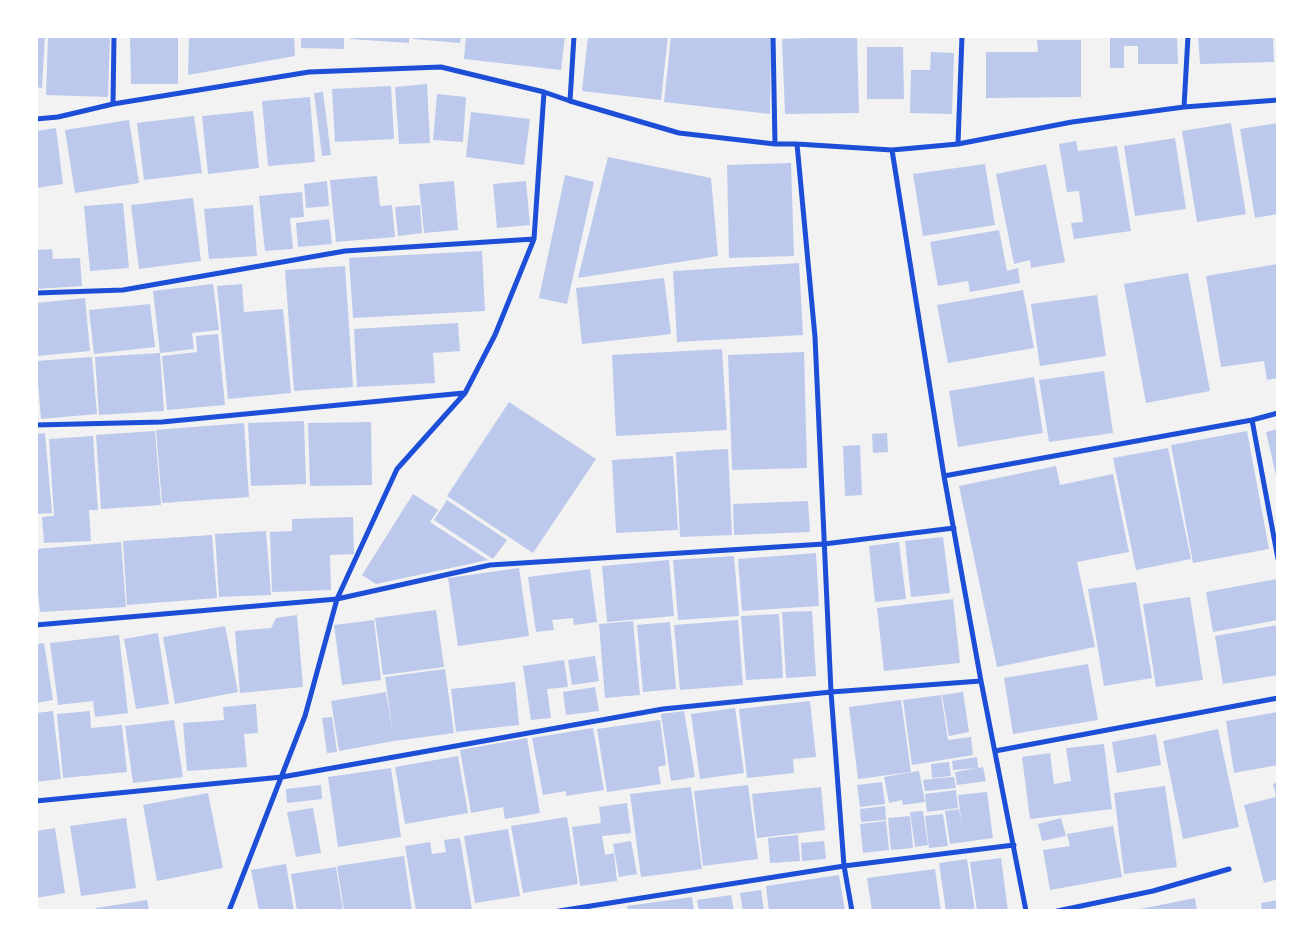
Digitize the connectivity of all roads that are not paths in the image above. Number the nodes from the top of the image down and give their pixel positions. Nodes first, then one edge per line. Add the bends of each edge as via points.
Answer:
1 (114, 36) edge
2 (574, 36) edge
3 (773, 36) edge
4 (962, 36) edge
5 (1188, 36) edge
6 (544, 92) junction
7 (1278, 100) edge
8 (570, 102) junction
9 (113, 104) junction
10 (1184, 107) junction
11 (36, 119) edge
12 (775, 144) junction
13 (797, 144) junction
14 (958, 144) junction
15 (892, 150) junction
16 (534, 238) junction
17 (36, 293) edge
18 (465, 393) junction
19 (1278, 413) edge
20 (1252, 420) junction
21 (36, 424) edge
22 (944, 476) junction
23 (954, 528) junction
24 (824, 544) junction
25 (1278, 559) edge
26 (337, 599) junction
27 (36, 625) edge
28 (981, 681) junction
29 (831, 692) junction
30 (1278, 698) edge
31 (995, 751) junction
32 (282, 777) junction
33 (36, 801) edge
34 (1014, 845) junction
35 (844, 866) junction
36 (1229, 869) dead end
37 (229, 911) edge
38 (559, 911) edge
39 (852, 911) edge
40 (1026, 911) edge
41 (1058, 911) edge

1 - 9 street
2 - 8 street
3 - 12 street
4 - 14 street
5 - 10 street
6 - 8 street
6 - 9 street via 441,67 309,72
6 - 16 street
7 - 10 street
8 - 12 street via 679,133
9 - 11 street
10 - 14 street via 1072,122
12 - 13 street
13 - 15 street
13 - 24 street via 815,337
14 - 15 street
15 - 22 street
16 - 17 street via 345,251 123,290
16 - 18 street via 495,335
18 - 21 street via 162,422
18 - 26 street via 397,469
19 - 20 street
20 - 22 street
20 - 25 street
22 - 23 street
23 - 24 street
23 - 28 street
24 - 26 street via 490,565
24 - 29 street
26 - 27 street
26 - 32 street via 305,716
28 - 29 street
28 - 31 street
29 - 32 street via 664,709
29 - 35 street
30 - 31 street
31 - 34 street
32 - 33 street
32 - 37 street
34 - 35 street
34 - 40 street
35 - 38 street
35 - 39 street
36 - 41 street via 1153,891

